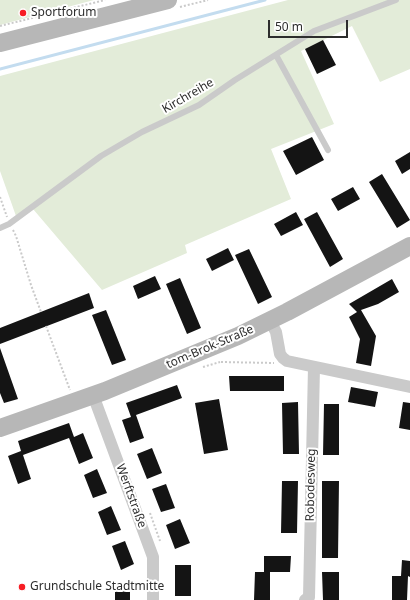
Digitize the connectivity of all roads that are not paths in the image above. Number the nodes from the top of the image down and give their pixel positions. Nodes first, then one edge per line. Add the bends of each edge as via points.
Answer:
1 (168, 0) edge
2 (396, 0) edge
3 (0, 43) edge
4 (276, 55) junction
5 (328, 150) dead end
6 (0, 228) edge
7 (410, 246) edge
8 (270, 321) junction
9 (314, 367) junction
10 (410, 387) edge
11 (93, 395) junction
12 (0, 428) edge
13 (153, 600) edge
14 (305, 600) edge

1 - 3 street
2 - 4 lane, Kirchreihe via 314,31
4 - 5 lane
4 - 6 lane, Kirchreihe via 199,105 142,132 101,156
7 - 8 street, tom-Brok-Straße
8 - 9 street via 276,332 283,358
8 - 11 street, tom-Brok-Straße via 198,361
9 - 10 street
9 - 14 street, Robodesweg via 309,597
11 - 12 street, tom-Brok-Straße
11 - 13 street, Werftstraße via 153,556

